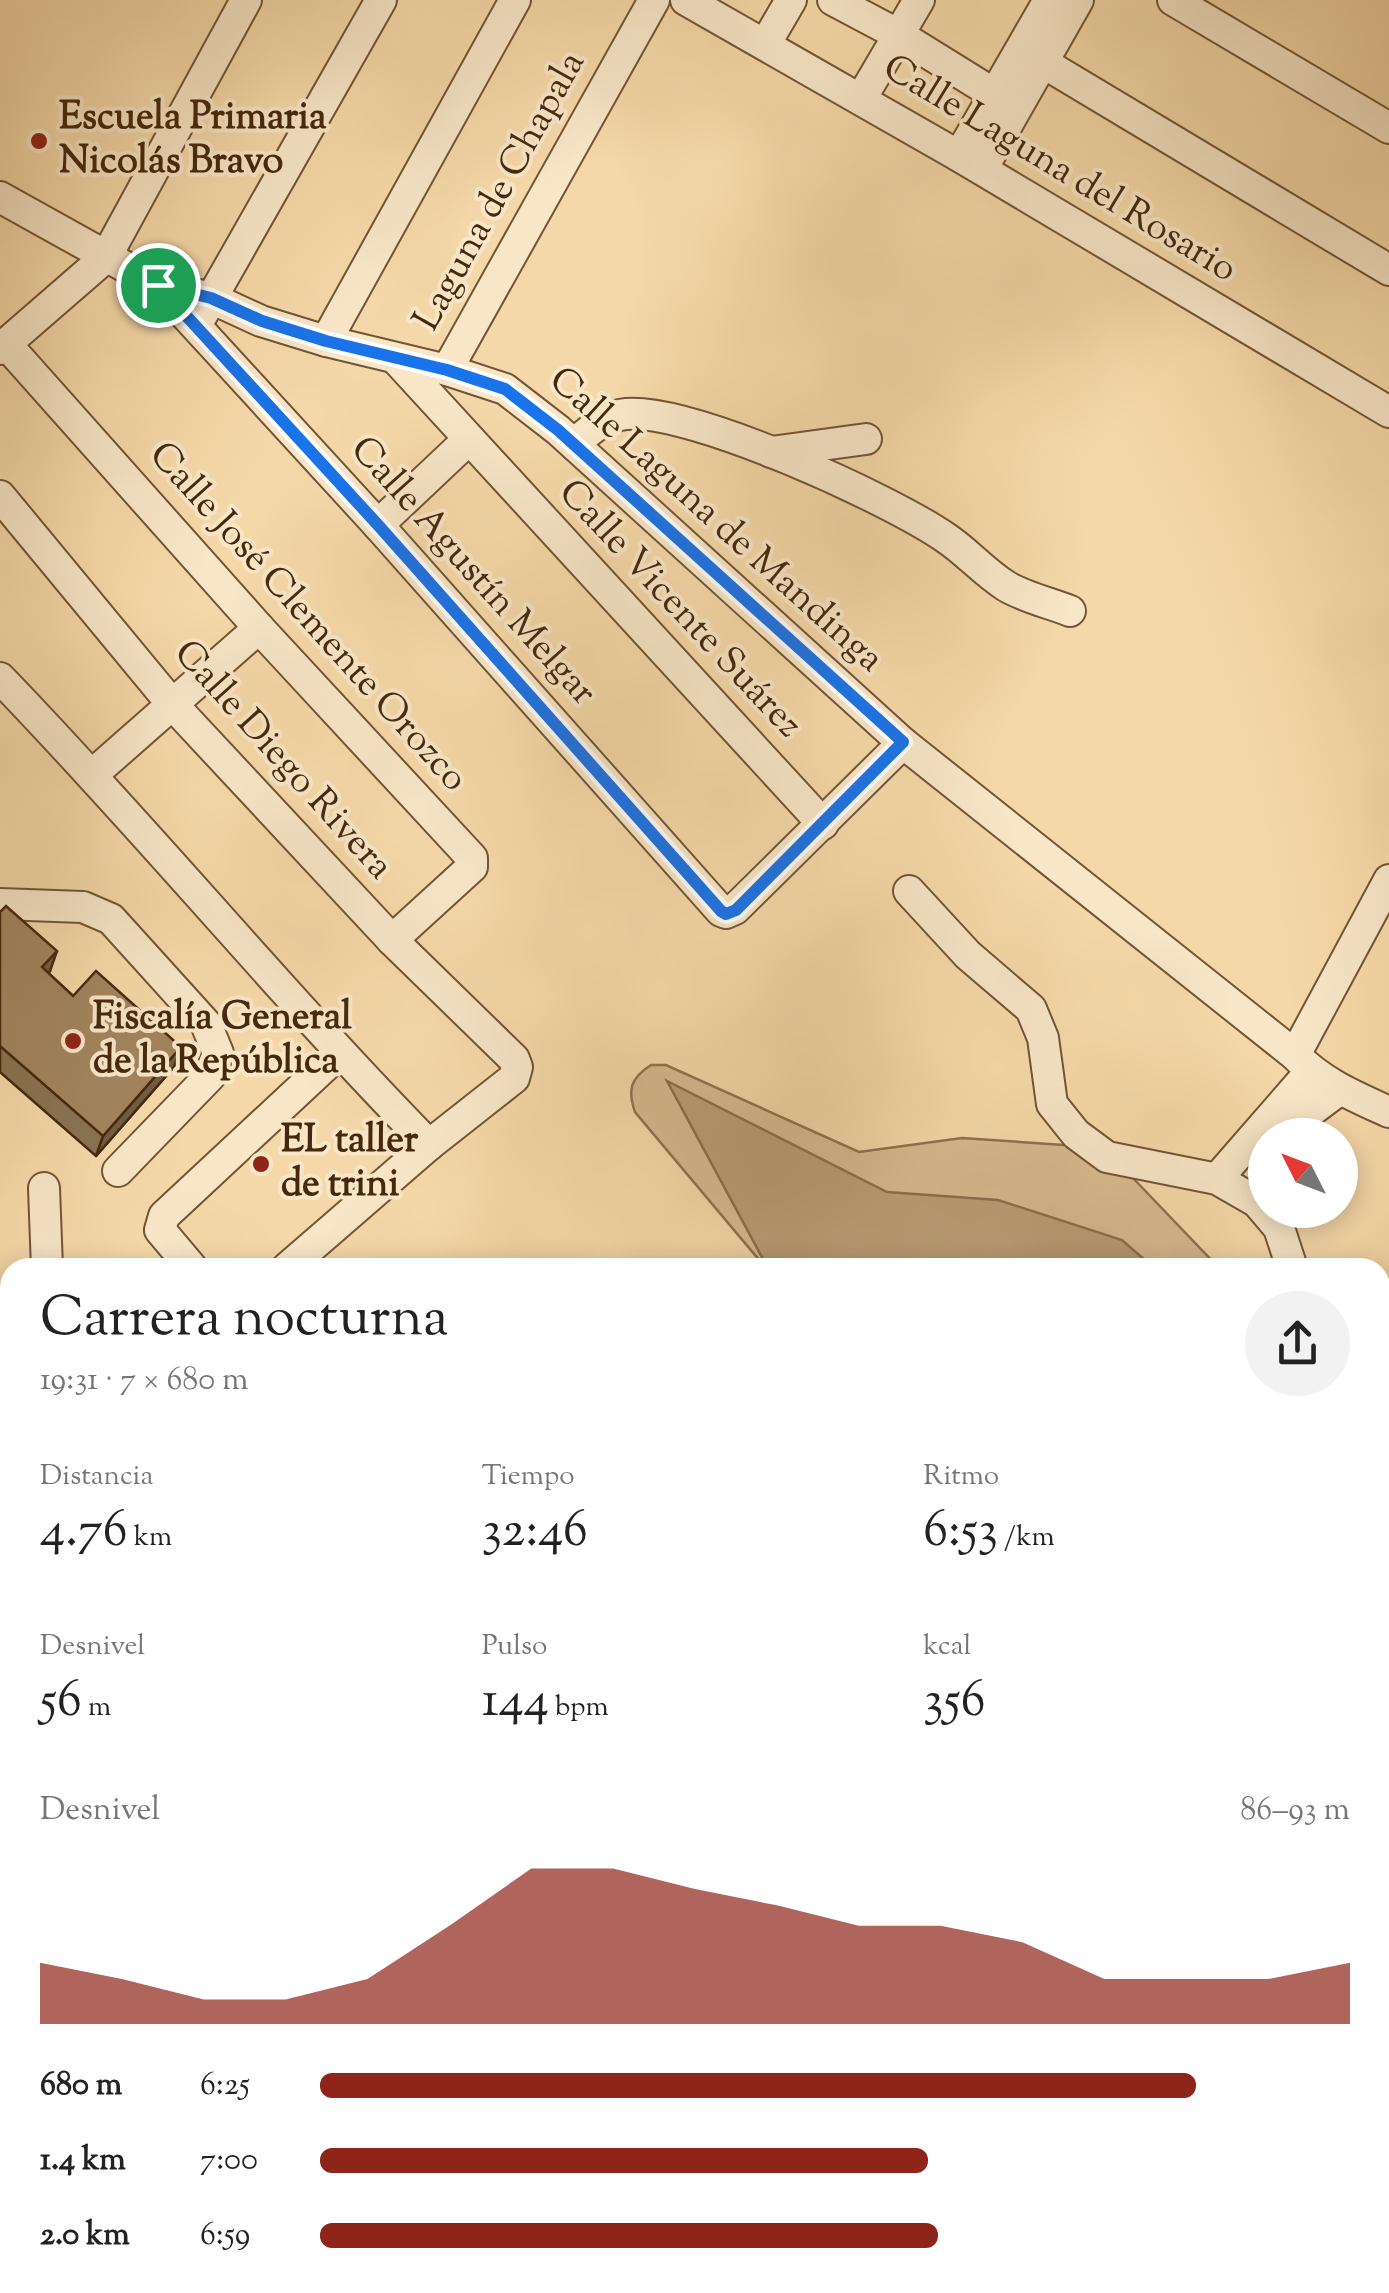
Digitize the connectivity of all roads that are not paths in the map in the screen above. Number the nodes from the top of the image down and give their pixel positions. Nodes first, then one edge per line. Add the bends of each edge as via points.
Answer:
1 (246, 0) edge
2 (381, 0) edge
3 (515, 0) edge
4 (654, 0) edge
5 (686, 0) edge
6 (791, 0) edge
7 (834, 0) edge
8 (920, 0) edge
9 (1049, 0) edge
10 (1078, 0) edge
11 (1173, 0) edge
12 (898, 36) junction
13 (766, 44) junction
14 (1042, 62) junction
15 (861, 99) junction
16 (1004, 101) junction
17 (1389, 128) edge
18 (970, 162) junction
19 (0, 197) edge
20 (106, 257) junction
21 (1389, 270) edge
22 (158, 285) junction
23 (211, 298) junction
24 (196, 328) junction
25 (326, 341) junction
26 (3, 347) edge
27 (397, 360) junction
28 (447, 370) junction
29 (1389, 412) edge
30 (468, 440) junction
31 (866, 440) dead end
32 (574, 444) junction
33 (768, 452) junction
34 (0, 496) edge
35 (378, 525) junction
36 (1070, 610) dead end
37 (259, 628) junction
38 (0, 678) edge
39 (172, 704) junction
40 (903, 742) junction
41 (93, 774) junction
42 (822, 824) junction
43 (1389, 880) edge
44 (909, 892) dead end
45 (0, 904) edge
46 (392, 940) junction
47 (339, 1053) junction
48 (1303, 1063) junction
49 (1340, 1090) junction
50 (1389, 1112) edge
51 (1286, 1118) edge
52 (1295, 1118) edge
53 (429, 1145) junction
54 (1248, 1154) edge
55 (118, 1171) dead end
56 (1217, 1179) junction
57 (44, 1188) dead end
58 (1248, 1188) edge
59 (1279, 1228) edge
60 (46, 1258) edge
61 (184, 1258) edge
62 (299, 1258) edge
63 (1289, 1258) edge

1 - 20 street
2 - 23 street
3 - 25 street
4 - 28 street, Laguna de Chapala
5 - 13 street, Calle Laguna del Rosario
6 - 13 street
7 - 12 street
8 - 12 street
9 - 16 street
10 - 14 street
11 - 17 street
12 - 15 street
12 - 16 street
13 - 15 street, Calle Laguna del Rosario
14 - 16 street
14 - 21 street
15 - 18 street, Calle Laguna del Rosario
16 - 18 street
18 - 29 street, Calle Laguna del Rosario
19 - 20 street, Calle Laguna de Mandinga
20 - 22 street, Calle Laguna de Mandinga
20 - 26 street
22 - 23 street, Calle Laguna de Mandinga
22 - 24 street, Calle Agustín Melgar
23 - 24 street
23 - 25 street, Calle Laguna de Mandinga
24 - 35 street, Calle Agustín Melgar
25 - 27 street, Calle Laguna de Mandinga
26 - 37 street, Calle José Clemente Orozco
27 - 28 street, Calle Laguna de Mandinga
27 - 30 street, Calle Vicente Suárez
28 - 32 street, Calle Laguna de Mandinga via 505,389
30 - 35 street
30 - 42 street, Calle Vicente Suárez
31 - 33 street
32 - 33 street via 600,422 651,415
32 - 40 street, Calle Laguna de Mandinga
33 - 36 street via 944,536 1008,588
34 - 39 street, Calle Diego Rivera
35 - 42 street, Calle Agustín Melgar via 726,914
37 - 39 street
37 - 46 street, Calle José Clemente Orozco via 472,858 472,867
38 - 41 street
39 - 41 street
39 - 46 street, Calle Diego Rivera
40 - 42 street
40 - 48 street, Calle Laguna de Mandinga
41 - 47 street
43 - 48 street
44 - 56 street via 1031,1009 1043,1038 1052,1104 1076,1134 1107,1157
45 - 55 street via 83,907 111,919 206,1024 218,1053 210,1076
46 - 53 street, Calle Diego Rivera via 517,1067 514,1078
47 - 53 street
47 - 61 street via 164,1216 160,1230
48 - 49 street, Calle Laguna de Mandinga
48 - 51 street
49 - 50 street, Calle Laguna de Mandinga
49 - 52 street
53 - 62 street
54 - 56 street
56 - 58 street
57 - 60 street
59 - 63 street

